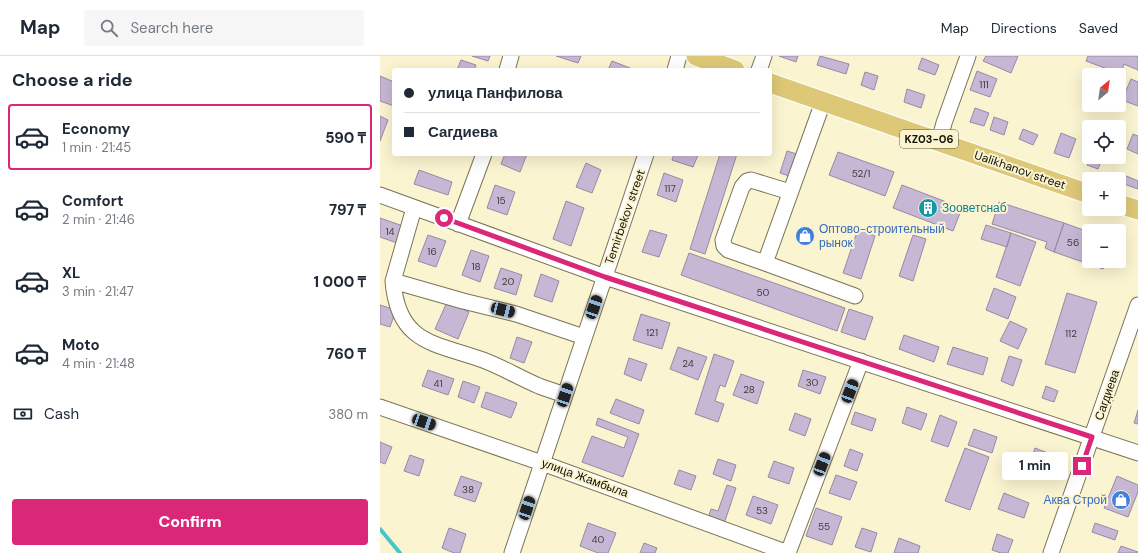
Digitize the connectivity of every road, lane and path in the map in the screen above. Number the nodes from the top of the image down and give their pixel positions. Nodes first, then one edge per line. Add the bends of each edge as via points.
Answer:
1 (511, 56) edge
2 (679, 56) edge
3 (696, 56) edge
4 (764, 56) edge
5 (968, 56) edge
6 (508, 68) edge
7 (676, 68) edge
8 (729, 68) edge
9 (760, 68) edge
10 (772, 84) edge
11 (823, 102) junction
12 (939, 142) junction
13 (483, 156) edge
14 (645, 156) edge
15 (790, 192) junction
16 (1082, 192) edge
17 (380, 195) edge
18 (1126, 206) edge
19 (414, 208) junction
20 (1138, 210) edge
21 (458, 224) junction
22 (765, 262) junction
23 (605, 277) junction
24 (393, 281) junction
25 (855, 296) dead end
26 (1138, 305) edge
27 (584, 337) junction
28 (862, 361) junction
29 (565, 395) junction
30 (380, 407) edge
31 (1092, 437) junction
32 (1138, 453) edge
33 (542, 463) junction
34 (512, 553) edge
35 (788, 553) edge
36 (1051, 553) edge

1 - 6 street
2 - 7 street
3 - 8 main road
4 - 9 street
5 - 12 street
10 - 11 main road, Ualikhanov street / KZ03-06
11 - 12 main road, Ualikhanov street / KZ03-06
11 - 15 street
12 - 16 main road, Ualikhanov street / KZ03-06
13 - 21 street
14 - 23 street, Temirbekov street
15 - 22 street
15 - 22 street via 747,181 742,187 723,240 728,250
17 - 19 street
18 - 20 main road
19 - 21 street
19 - 24 street
21 - 23 street
22 - 25 street
23 - 27 street, Temirbekov street
23 - 28 street
24 - 27 street via 516,314
24 - 29 street via 394,296 401,313 418,336 439,347 483,360
26 - 31 street, Сагдиева
27 - 29 street, Temirbekov street
28 - 31 street
28 - 35 street
29 - 33 street, Temirbekov street
30 - 33 street, улица Жамбыла
31 - 32 street
31 - 36 street, Сагдиева
33 - 34 street, Temirbekov street
33 - 35 street, улица Жамбыла

